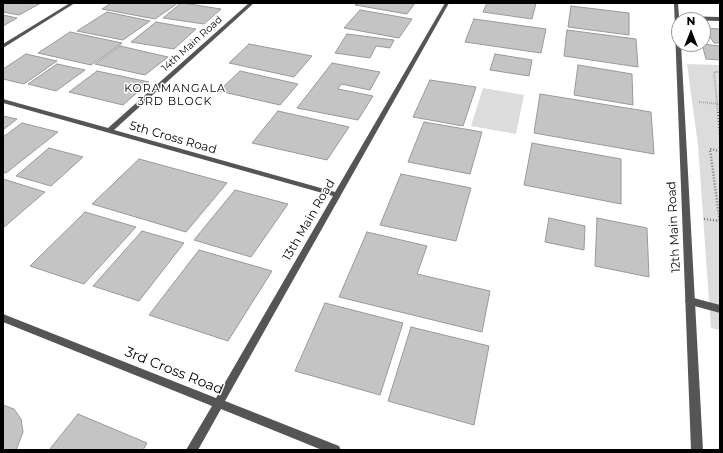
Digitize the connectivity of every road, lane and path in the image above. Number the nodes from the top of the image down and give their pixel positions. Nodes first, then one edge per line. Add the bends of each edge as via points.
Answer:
1 (73, 3) edge
2 (252, 3) edge
3 (447, 3) edge
4 (3, 46) edge
5 (679, 52) edge
6 (720, 72) edge
7 (3, 101) edge
8 (109, 131) junction
9 (720, 136) edge
10 (720, 151) edge
11 (337, 195) junction
12 (720, 223) edge
13 (690, 301) junction
14 (720, 309) edge
15 (3, 318) edge
16 (218, 404) junction
17 (192, 450) edge
18 (335, 450) edge
19 (697, 450) edge

1 - 4 street
2 - 8 street, 14th Main Road
3 - 11 street, 13th Main Road
5 - 13 street, 12th Main Road
6 - 9 path via 714,72
7 - 8 street, 5th Cross Road
8 - 11 street, 5th Cross Road
10 - 12 path via 710,149
11 - 16 street, 13th Main Road
13 - 14 street
13 - 19 street, 12th Main Road
15 - 16 street, 3rd Cross Road
16 - 17 street, 13th Main Road
16 - 18 street, 3rd Cross Road

